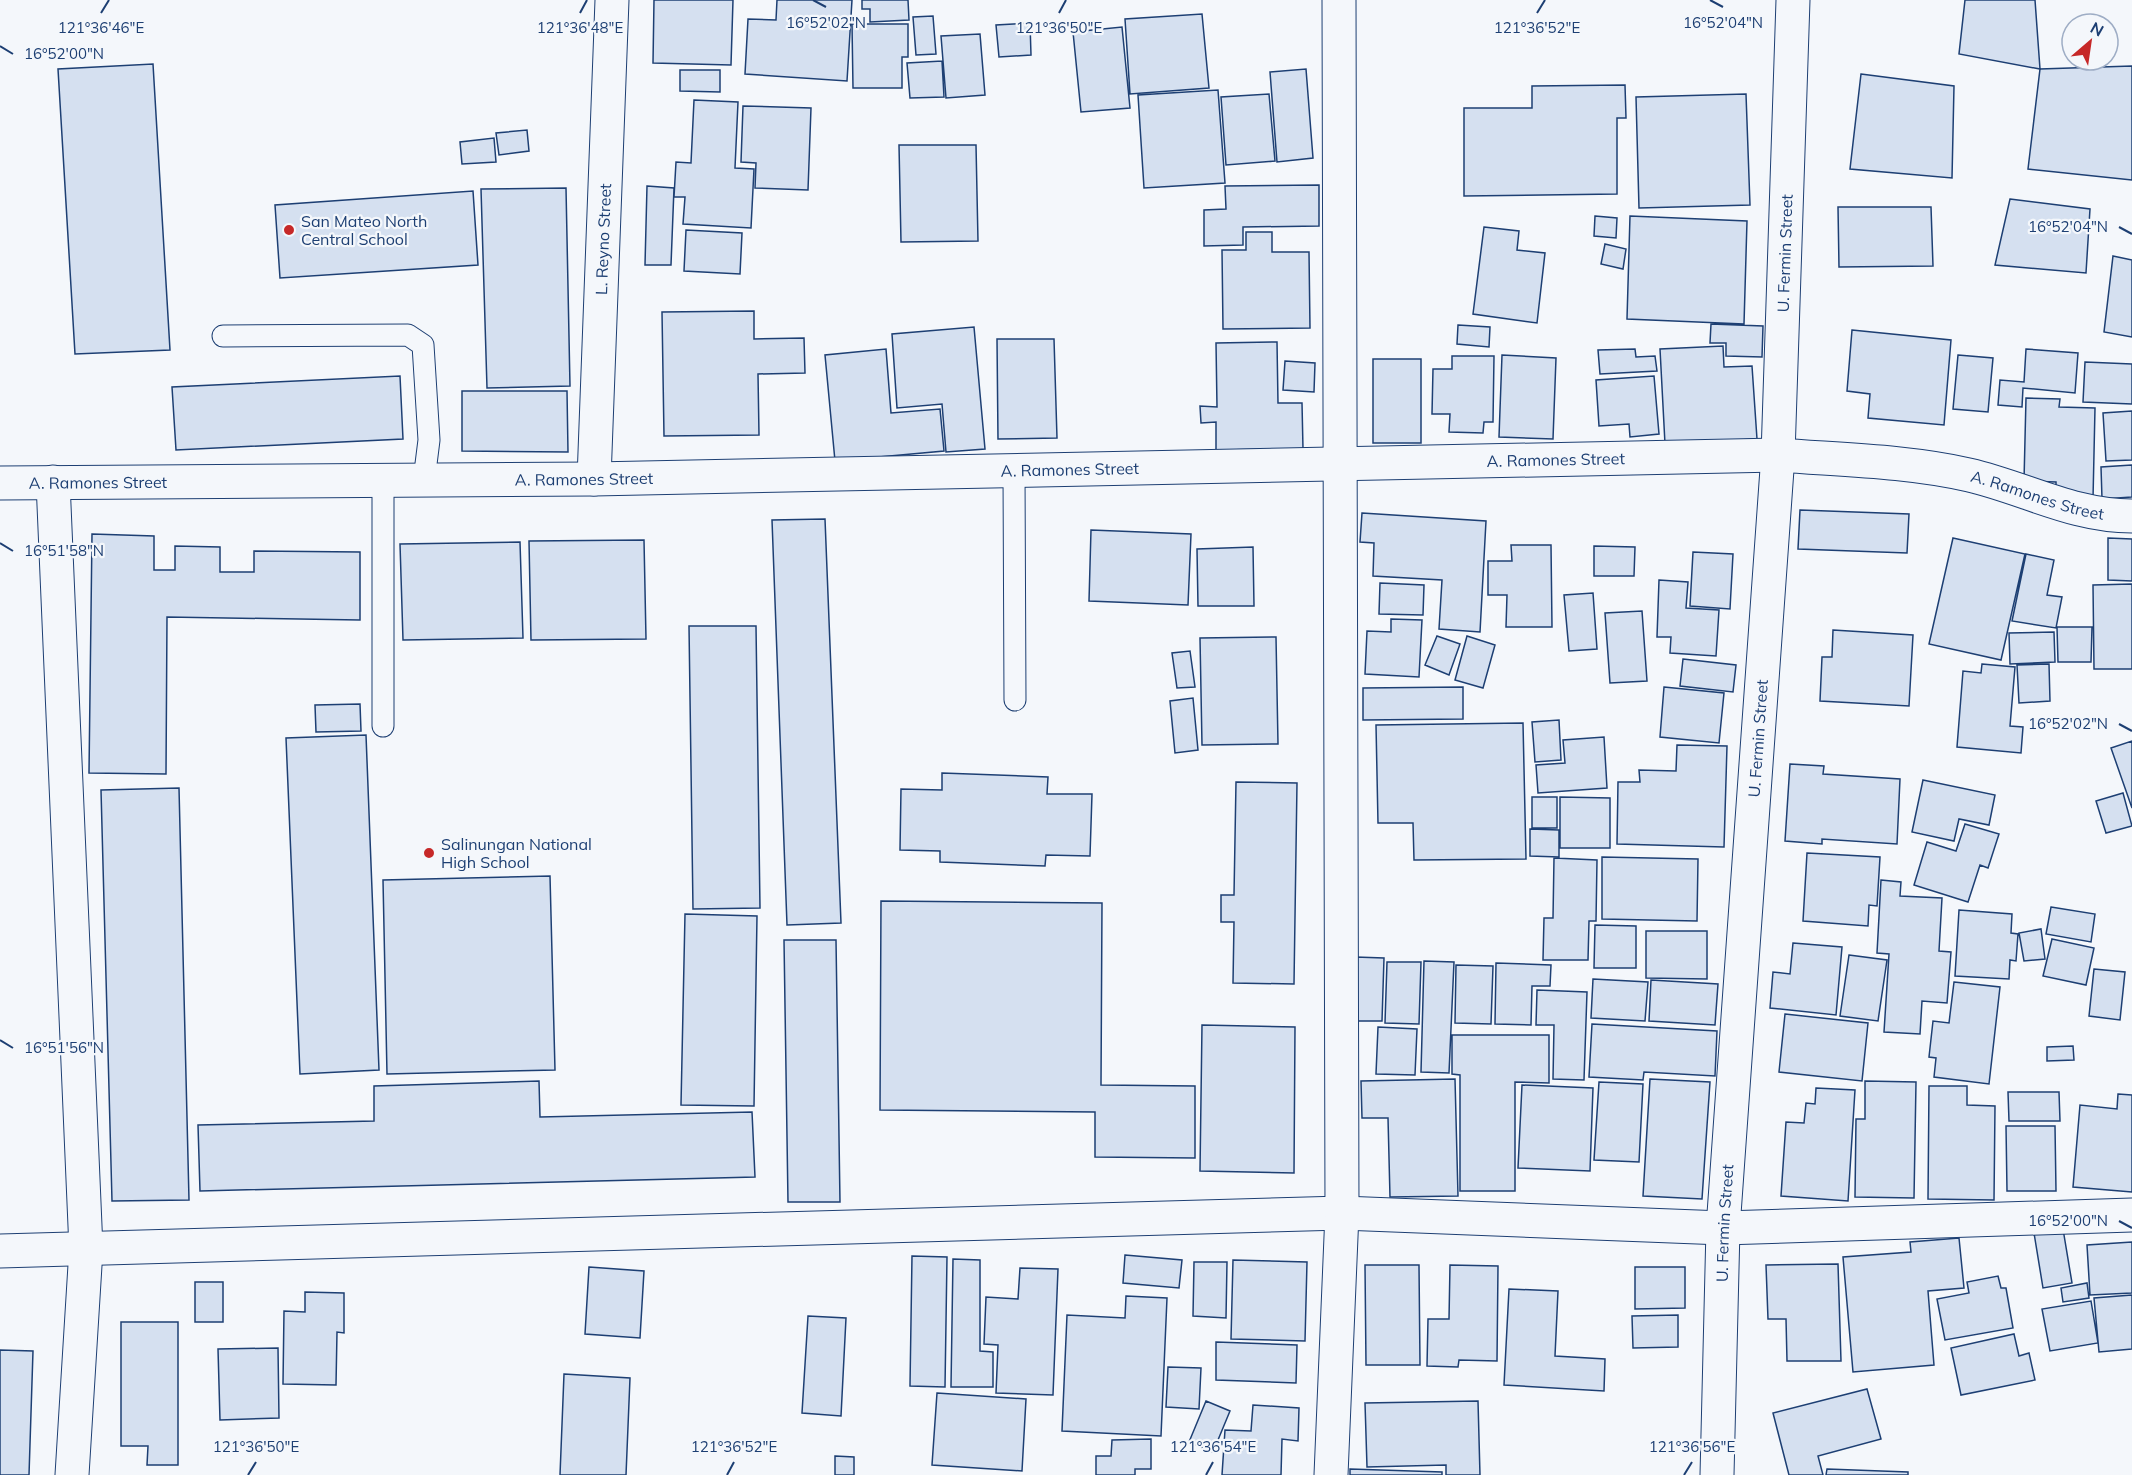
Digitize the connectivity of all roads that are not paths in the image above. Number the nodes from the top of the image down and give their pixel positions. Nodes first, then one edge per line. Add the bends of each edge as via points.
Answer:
1 (612, 0) edge
2 (1339, 0) edge
3 (1793, 0) edge
4 (223, 336) dead end
5 (1778, 454) junction
6 (1340, 466) junction
7 (1014, 471) junction
8 (594, 479) junction
9 (383, 480) junction
10 (424, 480) junction
11 (53, 482) junction
12 (0, 483) edge
13 (2132, 516) edge
14 (1015, 700) dead end
15 (383, 726) dead end
16 (1342, 1213) junction
17 (2132, 1215) edge
18 (1723, 1228) junction
19 (86, 1249) junction
20 (0, 1251) edge
21 (72, 1475) edge
22 (1331, 1475) edge
23 (1717, 1475) edge

1 - 8 street, L. Reyno Street
2 - 6 street
3 - 5 street, U. Fermin Street
4 - 10 lane via 408,335 423,345 429,440
5 - 6 street, A. Ramones Street
5 - 13 street, A. Ramones Street via 1930,467 1972,476 2067,508
5 - 18 street, U. Fermin Street
6 - 7 street, A. Ramones Street
6 - 16 street
7 - 8 street, A. Ramones Street
7 - 14 lane
8 - 10 street, A. Ramones Street
9 - 10 street, A. Ramones Street
9 - 11 street, A. Ramones Street
9 - 15 lane
11 - 12 street, A. Ramones Street
11 - 19 street
16 - 18 street
16 - 19 street
16 - 22 street
17 - 18 street
18 - 23 street, U. Fermin Street
19 - 20 street
19 - 21 street

